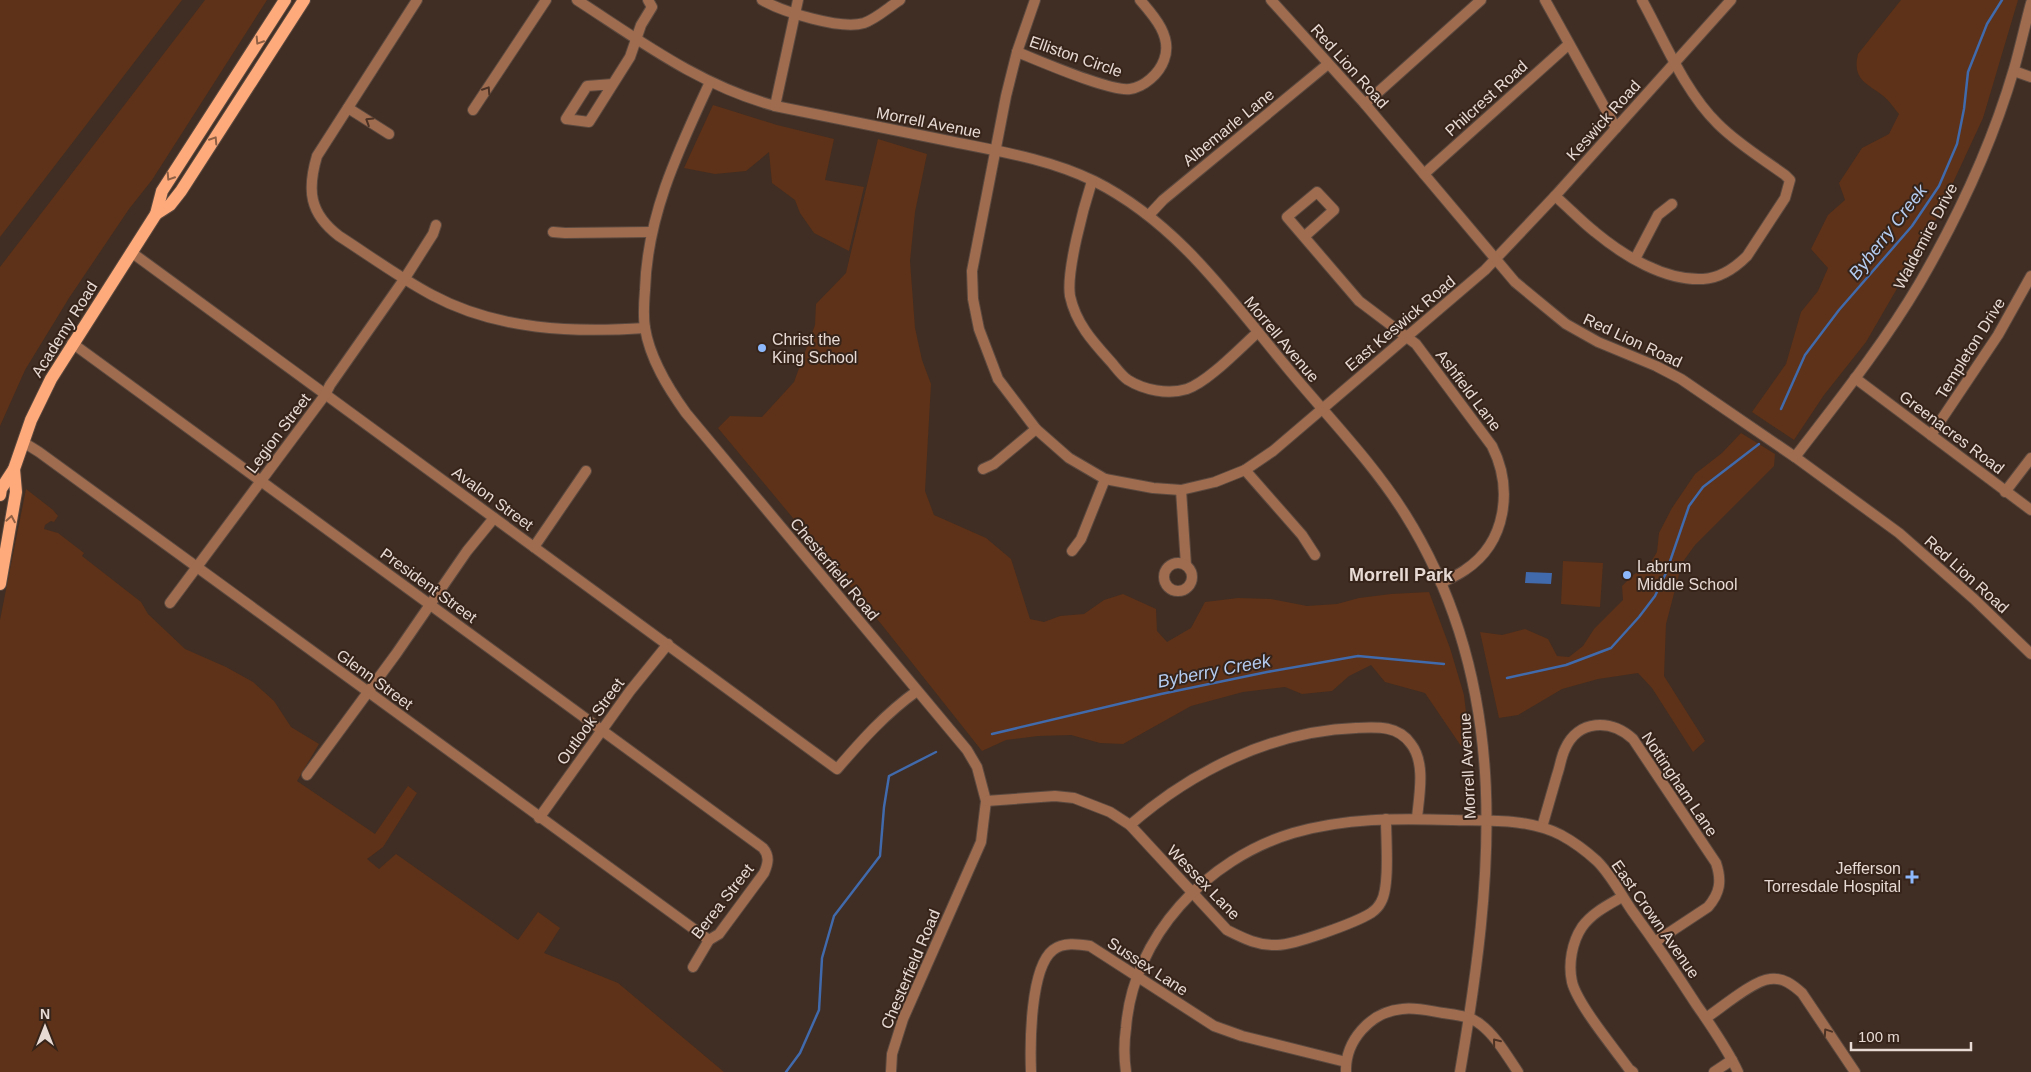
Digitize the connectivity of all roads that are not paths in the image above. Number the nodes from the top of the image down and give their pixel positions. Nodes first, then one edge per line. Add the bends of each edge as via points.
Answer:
1 (285, 0) edge
2 (304, 0) edge
3 (417, 0) edge
4 (546, 0) edge
5 (577, 0) edge
6 (762, 0) edge
7 (798, 0) edge
8 (900, 0) edge
9 (1035, 0) edge
10 (1140, 0) edge
11 (1271, 0) edge
12 (1481, 0) edge
13 (1545, 0) edge
14 (1642, 0) edge
15 (1731, 0) edge
16 (589, 3) edge
17 (2031, 3) edge
18 (650, 4) edge
19 (796, 14) junction
20 (637, 39) junction
21 (1568, 44) junction
22 (1018, 52) junction
23 (1676, 62) junction
24 (1328, 64) junction
25 (2014, 70) junction
26 (2031, 77) edge
27 (710, 82) junction
28 (614, 84) junction
29 (1365, 104) junction
30 (775, 106) junction
31 (348, 108) junction
32 (473, 110) dead end
33 (1616, 128) junction
34 (389, 134) dead end
35 (996, 151) junction
36 (1424, 174) junction
37 (1092, 181) junction
38 (1555, 196) junction
39 (1672, 204) dead end
40 (156, 214) junction
41 (1150, 215) junction
42 (436, 224) dead end
43 (553, 232) dead end
44 (651, 232) junction
45 (1305, 236) junction
46 (131, 252) junction
47 (1496, 259) junction
48 (1635, 259) junction
49 (405, 278) junction
50 (2030, 279) edge
51 (645, 328) junction
52 (1258, 332) junction
53 (1406, 337) junction
54 (72, 343) junction
55 (1855, 378) junction
56 (326, 396) junction
57 (1321, 409) junction
58 (1036, 429) junction
59 (1931, 435) junction
60 (23, 442) junction
61 (1795, 457) junction
62 (2031, 458) edge
63 (14, 469) junction
64 (983, 469) dead end
65 (1245, 470) junction
66 (586, 471) dead end
67 (1106, 479) junction
68 (262, 482) junction
69 (1181, 490) junction
70 (2006, 492) junction
71 (0, 495) edge
72 (2031, 510) edge
73 (494, 518) junction
74 (534, 547) junction
75 (1072, 551) dead end
76 (1315, 555) dead end
77 (1186, 565) dead end
78 (198, 568) junction
79 (1441, 583) junction
80 (0, 584) edge
81 (170, 603) dead end
82 (430, 604) junction
83 (668, 644) junction
84 (2031, 654) edge
85 (917, 691) junction
86 (367, 692) junction
87 (603, 730) junction
88 (306, 775) dead end
89 (986, 801) junction
90 (539, 818) junction
91 (1418, 818) junction
92 (1386, 819) junction
93 (1486, 821) junction
94 (1130, 825) junction
95 (1542, 827) junction
96 (767, 852) joint
97 (1192, 894) junction
98 (1622, 896) junction
99 (709, 940) junction
100 (1655, 942) junction
101 (693, 967) dead end
102 (1136, 976) junction
103 (1469, 1018) junction
104 (1706, 1018) junction
105 (1732, 1060) junction
106 (1346, 1067) edge
107 (891, 1072) edge
108 (1031, 1072) edge
109 (1126, 1072) edge
110 (1460, 1072) edge
111 (1518, 1072) edge
112 (1633, 1072) edge
113 (1714, 1072) edge
114 (1738, 1072) edge
115 (1855, 1072) edge

1 -> 40 main road, Academy Road via 162,190
40 -> 2 main road, Academy Road via 170,205 180,191
3 - 31 street
32 -> 4 street
5 - 16 street, Morrell Avenue
6 - 19 street
7 - 19 street
8 - 19 street via 870,20 852,25
9 - 22 street, East Keswick Road
10 - 22 street, Elliston Circle via 1159,22 1166,43 1164,60 1145,83 1130,89 1110,87
11 - 24 street, Red Lion Road
12 - 29 street
13 - 21 street
14 - 23 street
15 - 23 street, Keswick Road
16 - 20 street, Morrell Avenue
17 - 25 street, Waldemire Drive
18 - 20 street
19 - 30 street
20 - 27 street, Morrell Avenue
20 - 28 street
21 - 33 street
21 - 36 street, Philcrest Road
22 - 35 street, East Keswick Road
23 - 33 street, Keswick Road
23 - 48 street via 1701,104 1718,124 1790,180 1786,198 1746,256 1733,268 1704,279 1686,278
24 - 29 street, Red Lion Road
24 - 41 street, Albemarle Lane via 1163,200
25 - 26 street
25 - 55 street, Waldemire Drive via 1976,172 1947,232 1918,285
27 - 30 street, Morrell Avenue
27 - 44 street, Chesterfield Road via 681,144
28 - 28 street via 586,86 566,119 589,122
29 - 36 street, Red Lion Road
30 - 35 street, Morrell Avenue
34 -> 31 street
31 - 49 street via 317,156 311,175 311,195 317,213 327,227
33 - 38 street, Keswick Road
35 - 37 street, Morrell Avenue via 1047,163
35 - 58 street, East Keswick Road via 972,271 974,299 979,329 998,379
36 - 47 street, Red Lion Road
37 - 41 street, Morrell Avenue
37 - 52 street via 1071,272 1070,296 1085,333 1126,379 1145,389 1185,389 1200,383
38 - 47 street, Keswick Road
38 - 48 street via 1595,232
39 - 48 street via 1658,216
40 - 46 main road, Academy Road
41 - 52 street, Morrell Avenue via 1197,259
42 - 49 street, Legion Street
43 - 44 street
44 - 51 street, Chesterfield Road via 645,272
45 - 45 street, Ashfield Lane via 1287,217 1317,192 1334,210
45 - 53 street, Ashfield Lane via 1359,301
46 - 54 main road, Academy Road
46 - 56 street, Avalon Street
47 - 53 street, East Keswick Road
47 - 61 street, Red Lion Road via 1515,282 1566,324 1681,379
49 - 51 street via 432,296 460,308 516,324 579,331
49 - 56 street, Legion Street via 330,385
50 - 59 street, Templeton Drive via 1998,335
51 - 85 street, Chesterfield Road via 668,388 686,413
52 - 57 street, Morrell Avenue
53 - 57 street, East Keswick Road
53 - 79 street, Ashfield Lane via 1416,344 1492,446 1504,478 1503,512 1487,550 1465,570
54 - 60 main road, Academy Road via 39,403
54 - 68 street, President Street
55 - 59 street, Greenacres Road
55 - 61 street, Waldemire Drive
56 - 68 street, Legion Street
56 - 73 street, Avalon Street
57 - 65 street, East Keswick Road
57 - 79 street, Morrell Avenue via 1391,492
58 - 64 street via 994,464
58 - 67 street, East Keswick Road via 1069,458
59 - 70 street, Greenacres Road
60 - 63 main road, Academy Road
60 - 78 street, Glenn Street
61 - 84 street, Red Lion Road via 1899,533
62 - 70 street
63 - 71 main road, Academy Road
80 -> 63 main road, Academy Road via 16,492
65 - 69 street, East Keswick Road via 1215,482
65 - 76 street via 1302,534
66 - 74 street
67 - 69 street, East Keswick Road
67 - 75 street via 1081,539
68 - 78 street, Legion Street
68 - 82 street, President Street
69 - 77 street
70 - 72 street, Greenacres Road
73 - 74 street, Avalon Street
73 - 82 street
74 - 83 street, Avalon Street
78 - 81 street, Legion Street
78 - 86 street, Glenn Street
79 - 93 street, Morrell Avenue via 1464,645 1478,704 1484,746
82 - 86 street
82 - 87 street, President Street
83 - 85 street, Avalon Street via 837,769 873,728
83 - 87 street, Outlook Street
85 - 89 street, Chesterfield Road via 967,750 977,767
86 - 88 street
86 - 90 street, Glenn Street
87 - 90 street, Outlook Street
87 - 96 street, President Street
89 - 94 street, Wessex Lane via 1040,796 1074,798 1110,812
89 - 107 street, Chesterfield Road via 981,842 903,1019 892,1054
90 - 99 street, Glenn Street
91 - 92 street, East Crown Avenue
91 - 93 street, East Crown Avenue
91 - 94 street via 1420,776 1416,752 1400,734 1383,727 1326,730 1255,749 1179,786
92 - 97 street, East Crown Avenue via 1325,825 1291,834 1230,863
92 - 97 street, Wessex Lane via 1386,890 1372,912 1358,919 1292,943 1263,944 1227,930
93 - 95 street, East Crown Avenue
93 - 103 street, Morrell Avenue via 1480,935
94 - 97 street, Wessex Lane
95 - 98 street, East Crown Avenue via 1585,851 1608,874
95 - 100 street, Nottingham Lane via 1565,748 1573,737 1595,725 1608,725 1623,730 1633,739 1711,856 1720,875 1720,888 1708,907
96 - 99 street, Berea Street via 768,865 760,879 719,934
97 - 102 street, East Crown Avenue via 1153,940
98 - 100 street, East Crown Avenue
98 - 112 street via 1598,911 1583,926 1574,945 1572,982 1580,1000
99 - 101 street, Berea Street
100 - 104 street, East Crown Avenue
102 - 106 street, Sussex Lane via 1214,1026
102 - 108 street, Sussex Lane via 1090,946 1070,944 1053,949 1042,963 1032,1013
102 - 109 street, East Crown Avenue via 1127,1012
103 - 106 street via 1416,1009 1385,1012 1360,1032 1351,1046
103 - 110 street, Morrell Avenue
111 -> 103 street via 1488,1031
104 - 105 street, East Crown Avenue
115 -> 104 street via 1802,993 1784,980 1756,983
105 - 113 street
105 - 114 street, East Crown Avenue

